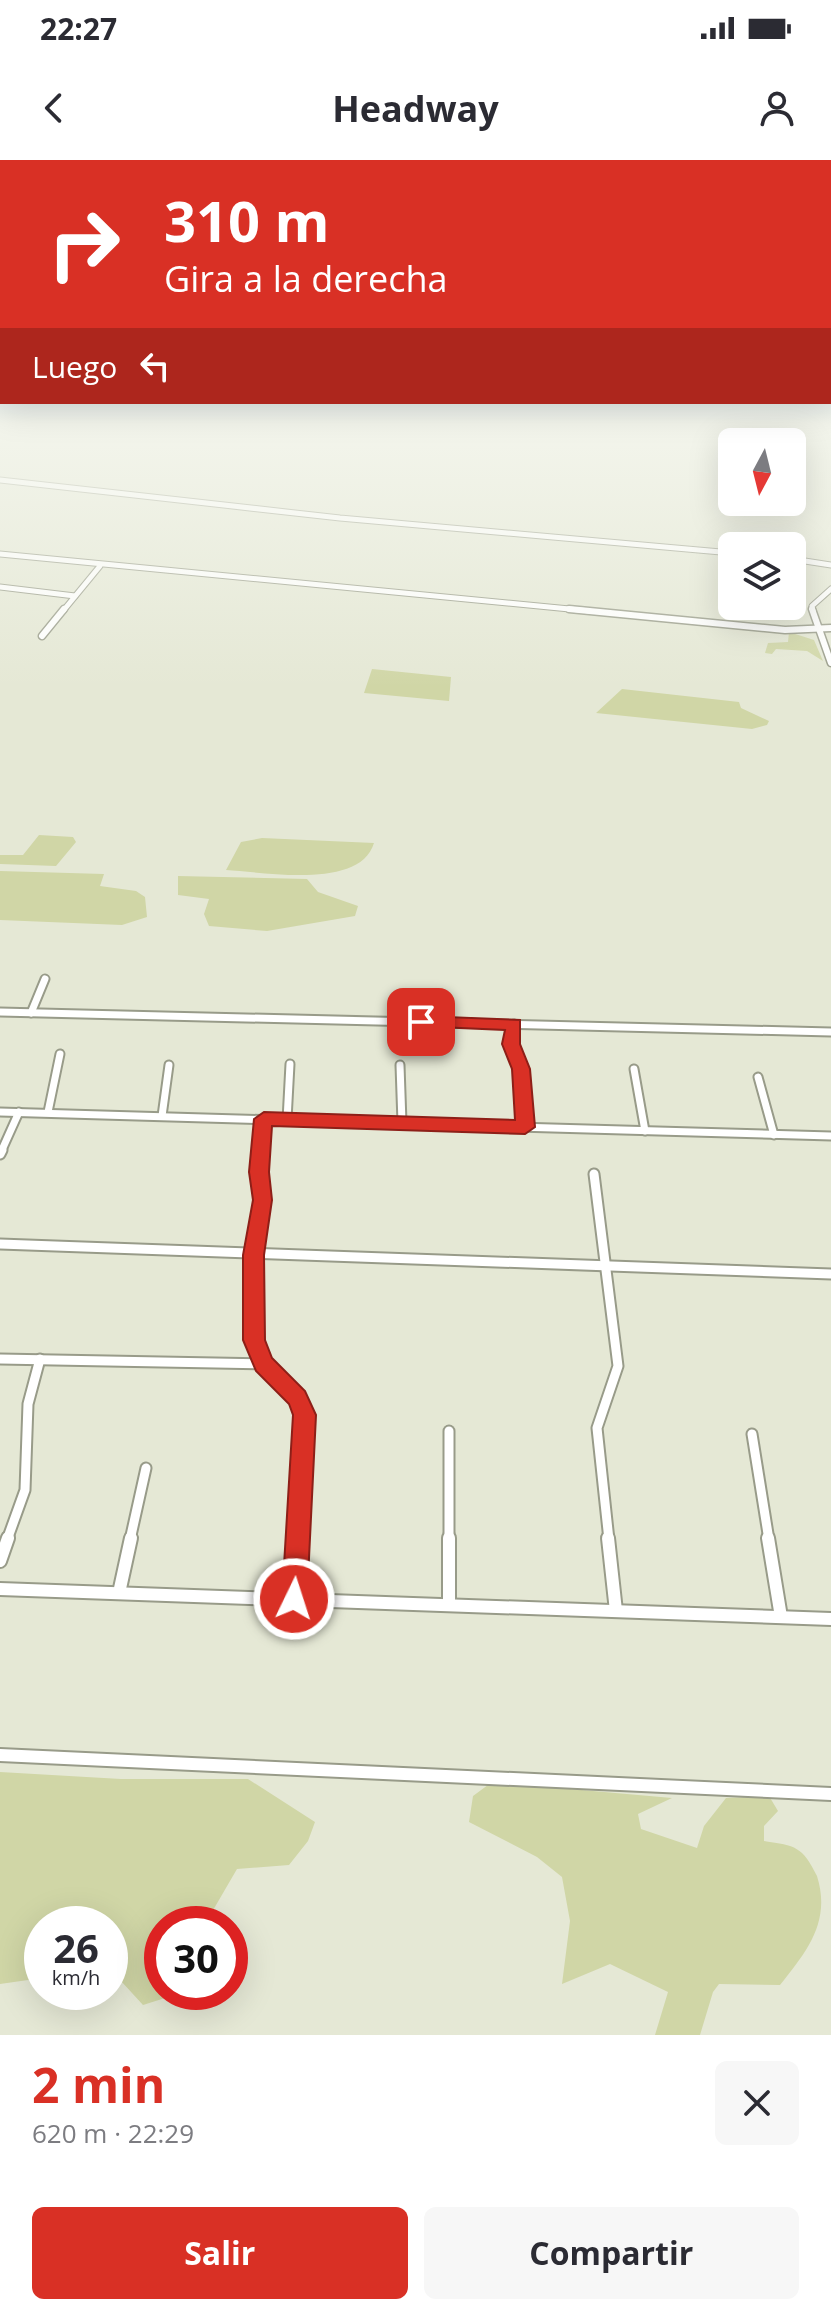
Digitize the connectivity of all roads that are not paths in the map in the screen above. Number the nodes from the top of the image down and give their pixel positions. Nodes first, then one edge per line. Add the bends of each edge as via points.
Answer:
1 (282, 512) edge
2 (718, 552) edge
3 (0, 554) edge
4 (806, 561) edge
5 (831, 565) edge
6 (100, 566) junction
7 (0, 587) edge
8 (831, 589) edge
9 (75, 596) junction
10 (831, 628) edge
11 (814, 629) junction
12 (42, 636) dead end
13 (830, 659) edge
14 (45, 979) dead end
15 (0, 1012) edge
16 (31, 1013) junction
17 (514, 1024) junction
18 (831, 1032) edge
19 (60, 1054) dead end
20 (290, 1064) dead end
21 (169, 1065) dead end
22 (400, 1065) dead end
23 (634, 1069) dead end
24 (758, 1077) dead end
25 (0, 1112) edge
26 (19, 1112) junction
27 (48, 1112) junction
28 (162, 1116) junction
29 (264, 1119) junction
30 (287, 1120) junction
31 (402, 1123) junction
32 (525, 1127) junction
33 (645, 1131) junction
34 (774, 1135) junction
35 (831, 1136) edge
36 (0, 1154) edge
37 (594, 1174) dead end
38 (0, 1244) edge
39 (253, 1255) junction
40 (603, 1266) junction
41 (831, 1274) edge
42 (0, 1359) edge
43 (40, 1359) junction
44 (264, 1364) junction
45 (449, 1431) dead end
46 (752, 1434) dead end
47 (146, 1468) dead end
48 (0, 1561) edge
49 (0, 1589) edge
50 (119, 1593) junction
51 (294, 1599) junction
52 (449, 1605) junction
53 (616, 1611) junction
54 (781, 1617) junction
55 (831, 1619) edge
56 (0, 1755) edge
57 (831, 1794) edge

1 - 2 street
3 - 6 street
4 - 5 street
6 - 9 street
6 - 11 street
7 - 9 street
8 - 11 street via 812,606
9 - 12 street
10 - 11 street
11 - 13 street
14 - 16 street
15 - 16 street
16 - 17 street
17 - 18 street
17 - 32 street via 511,1044 521,1069
19 - 27 street
20 - 30 street
21 - 28 street
22 - 31 street
23 - 33 street
24 - 34 street
25 - 26 street
26 - 27 street
26 - 36 street
27 - 28 street
28 - 29 street
29 - 30 street
29 - 39 street via 259,1172 263,1200
30 - 31 street
31 - 32 street
32 - 33 street
33 - 34 street
34 - 35 street
37 - 40 street
38 - 39 street
39 - 40 street
39 - 44 street via 254,1340
40 - 41 street
40 - 53 street via 618,1366 597,1428
42 - 43 street
43 - 44 street
43 - 48 street via 28,1404 25,1490
44 - 51 street via 297,1398 304,1415
45 - 52 street
46 - 54 street
47 - 50 street
49 - 50 street
50 - 51 street
51 - 52 street
52 - 53 street
53 - 54 street
54 - 55 street
56 - 57 street

